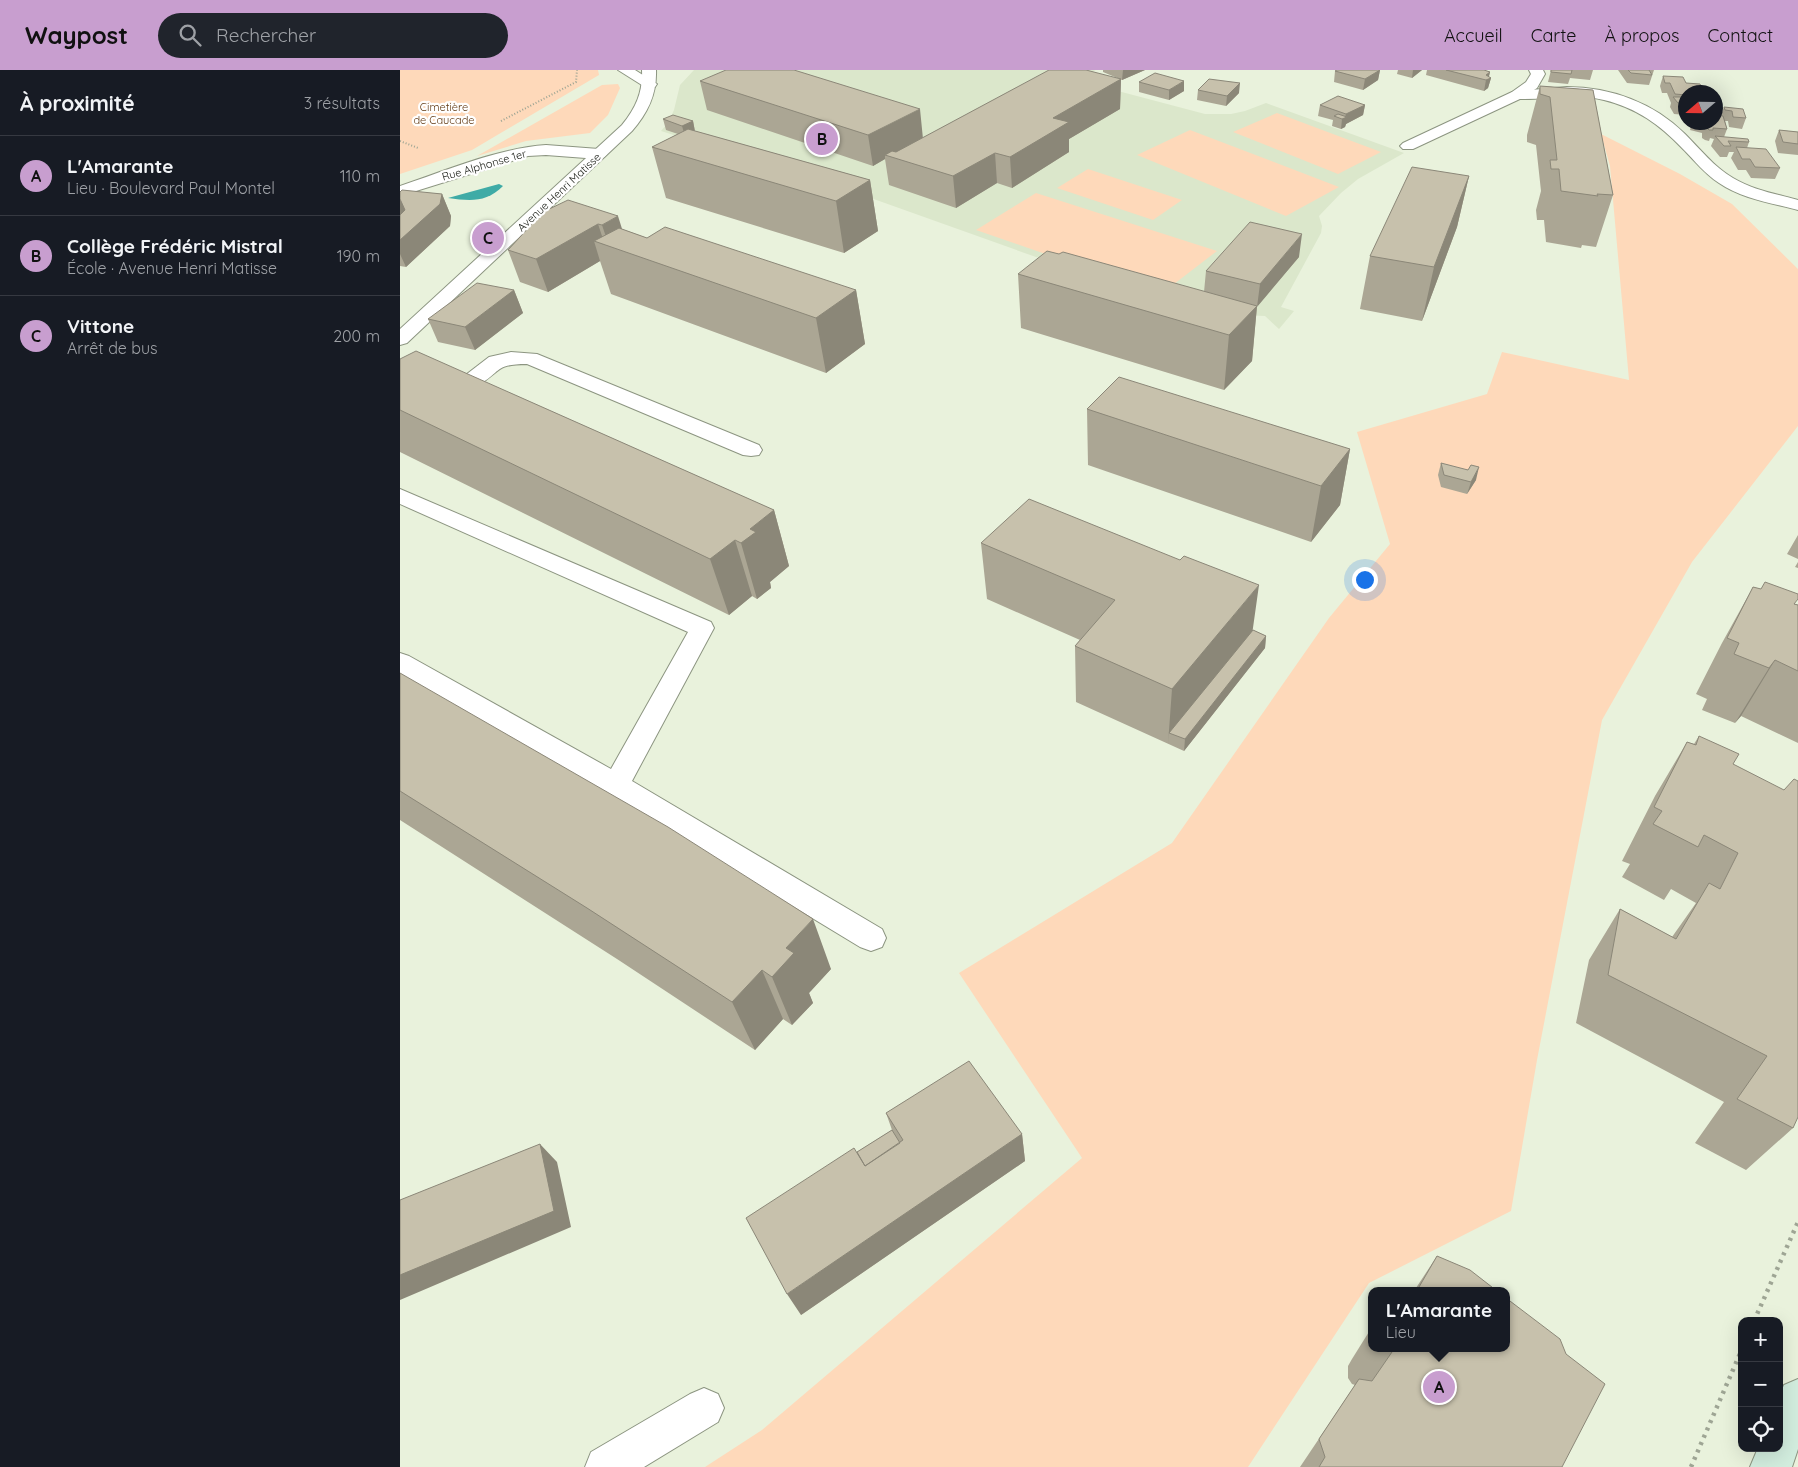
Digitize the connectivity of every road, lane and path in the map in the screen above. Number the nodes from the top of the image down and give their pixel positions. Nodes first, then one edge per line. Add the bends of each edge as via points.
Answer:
1 (577, 70) edge
2 (625, 70) edge
3 (1536, 70) edge
4 (649, 77) edge
5 (1517, 95) junction
6 (497, 123) dead end
7 (400, 141) edge
8 (1408, 146) dead end
9 (422, 150) dead end
10 (599, 154) junction
11 (400, 191) edge
12 (1798, 205) edge
13 (400, 339) edge
14 (400, 379) edge
15 (751, 450) dead end
16 (400, 496) edge
17 (400, 662) edge
18 (616, 785) junction
19 (872, 938) dead end
20 (1798, 1222) edge
21 (1756, 1317) edge
22 (1738, 1358) edge
23 (1798, 1399) edge
24 (704, 1408) dead end
25 (1778, 1457) edge
26 (606, 1467) edge
27 (1690, 1467) edge

1 - 6 path via 576,82
2 - 4 street
3 - 5 street via 1538,74 1532,84
4 - 10 street, Avenue Henri Matisse via 637,116
5 - 8 street
5 - 12 street via 1572,91 1601,95 1637,106 1663,120 1718,175 1743,190
7 - 9 path
10 - 11 street, Rue Alphonse 1er via 528,151
10 - 13 street, Avenue Henri Matisse
14 - 15 street via 448,385 469,382 496,361 530,358
16 - 18 street via 702,628
17 - 18 street
18 - 19 street
20 - 21 path
22 - 27 path
23 - 25 main road
24 - 26 street

